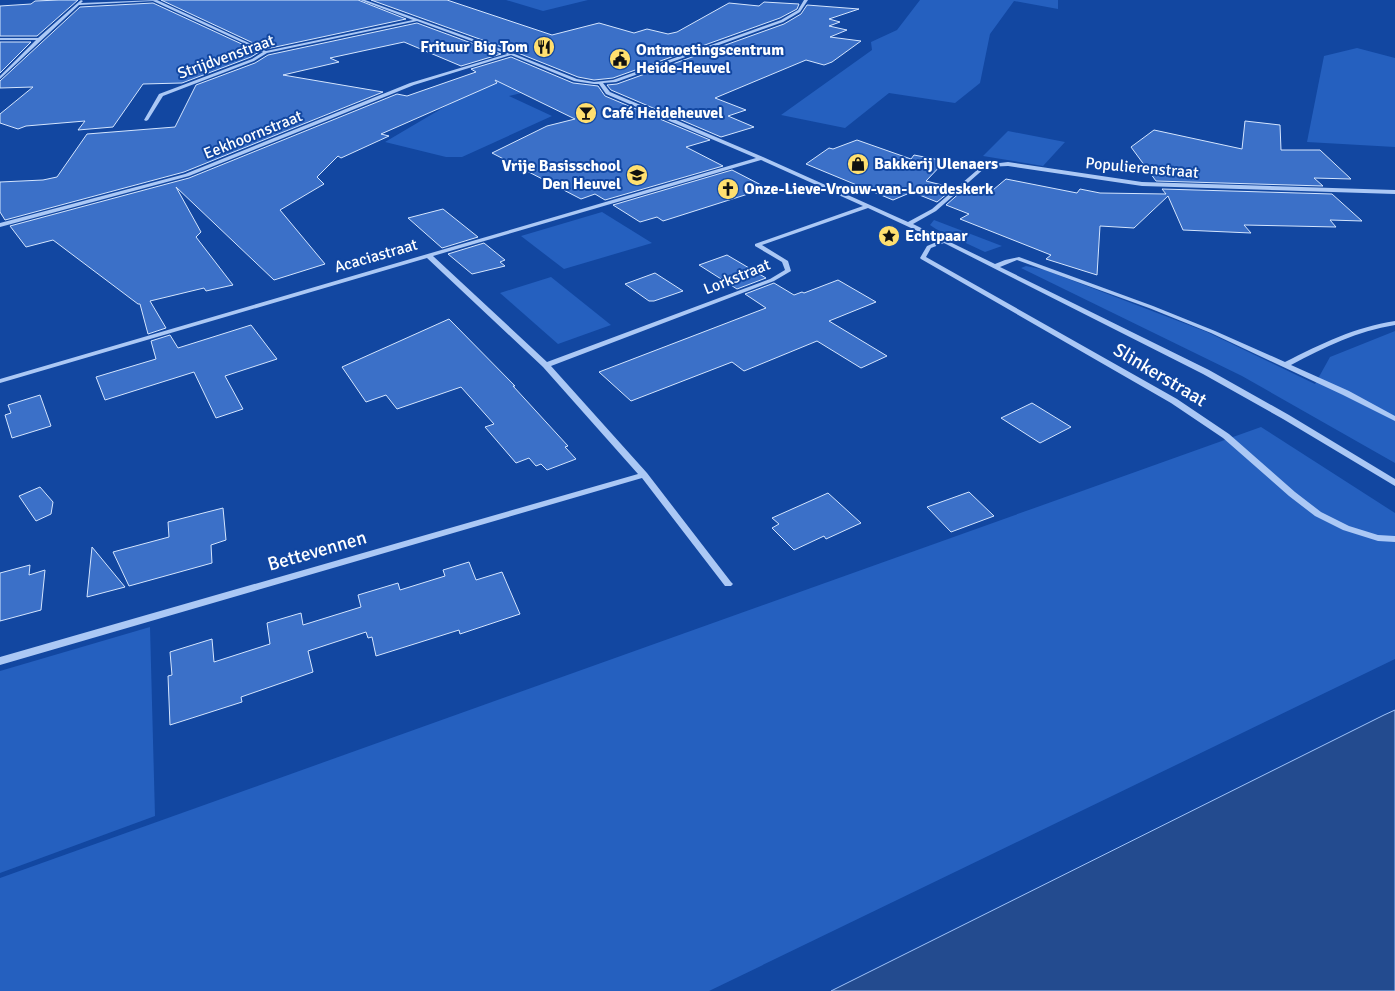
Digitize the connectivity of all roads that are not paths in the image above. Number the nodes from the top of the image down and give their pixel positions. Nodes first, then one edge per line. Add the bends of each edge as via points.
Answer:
1 (83, 0) edge
2 (362, 0) edge
3 (806, 0) edge
4 (78, 4) junction
5 (417, 20) junction
6 (0, 39) edge
7 (39, 39) junction
8 (266, 52) junction
9 (511, 54) junction
10 (0, 78) edge
11 (602, 83) junction
12 (146, 120) dead end
13 (761, 158) junction
14 (1395, 192) edge
15 (869, 206) junction
16 (909, 224) junction
17 (0, 225) edge
18 (942, 242) junction
19 (428, 255) junction
20 (994, 267) junction
21 (1395, 323) edge
22 (546, 365) junction
23 (1285, 365) junction
24 (0, 381) edge
25 (1395, 419) edge
26 (644, 476) junction
27 (1391, 481) edge
28 (1395, 539) edge
29 (728, 584) dead end
30 (0, 661) edge

1 - 4 street
2 - 5 street
3 - 11 street via 799,11 782,21
4 - 7 street
4 - 8 street via 154,0
5 - 8 street, Strijdvenstraat
5 - 9 street
6 - 7 street
7 - 10 street
8 - 12 street, Strijdvenstraat via 161,95
9 - 11 street via 576,80
9 - 17 street, Eekhoornstraat via 412,84 187,175
11 - 13 street, Slinkerstraat via 608,93
13 - 15 street, Slinkerstraat
13 - 19 street, Acaciastraat
14 - 16 street, Populierenstraat via 1142,184 996,164 985,166 934,210
15 - 16 street, Slinkerstraat
15 - 22 street, Lorkstraat via 757,245 785,261 788,271 772,280
16 - 18 street, Slinkerstraat
18 - 20 street, Slinkerstraat
18 - 28 street, Slinkerstraat via 929,247 923,258 1182,406 1226,436 1318,514 1346,528 1378,538
19 - 22 street
19 - 24 street, Acaciastraat
20 - 23 street via 1017,258 1037,264 1214,332
20 - 27 street, Slinkerstraat via 1206,372
21 - 23 street via 1345,334
22 - 26 street
23 - 25 street
26 - 29 street
26 - 30 street, Bettevennen

